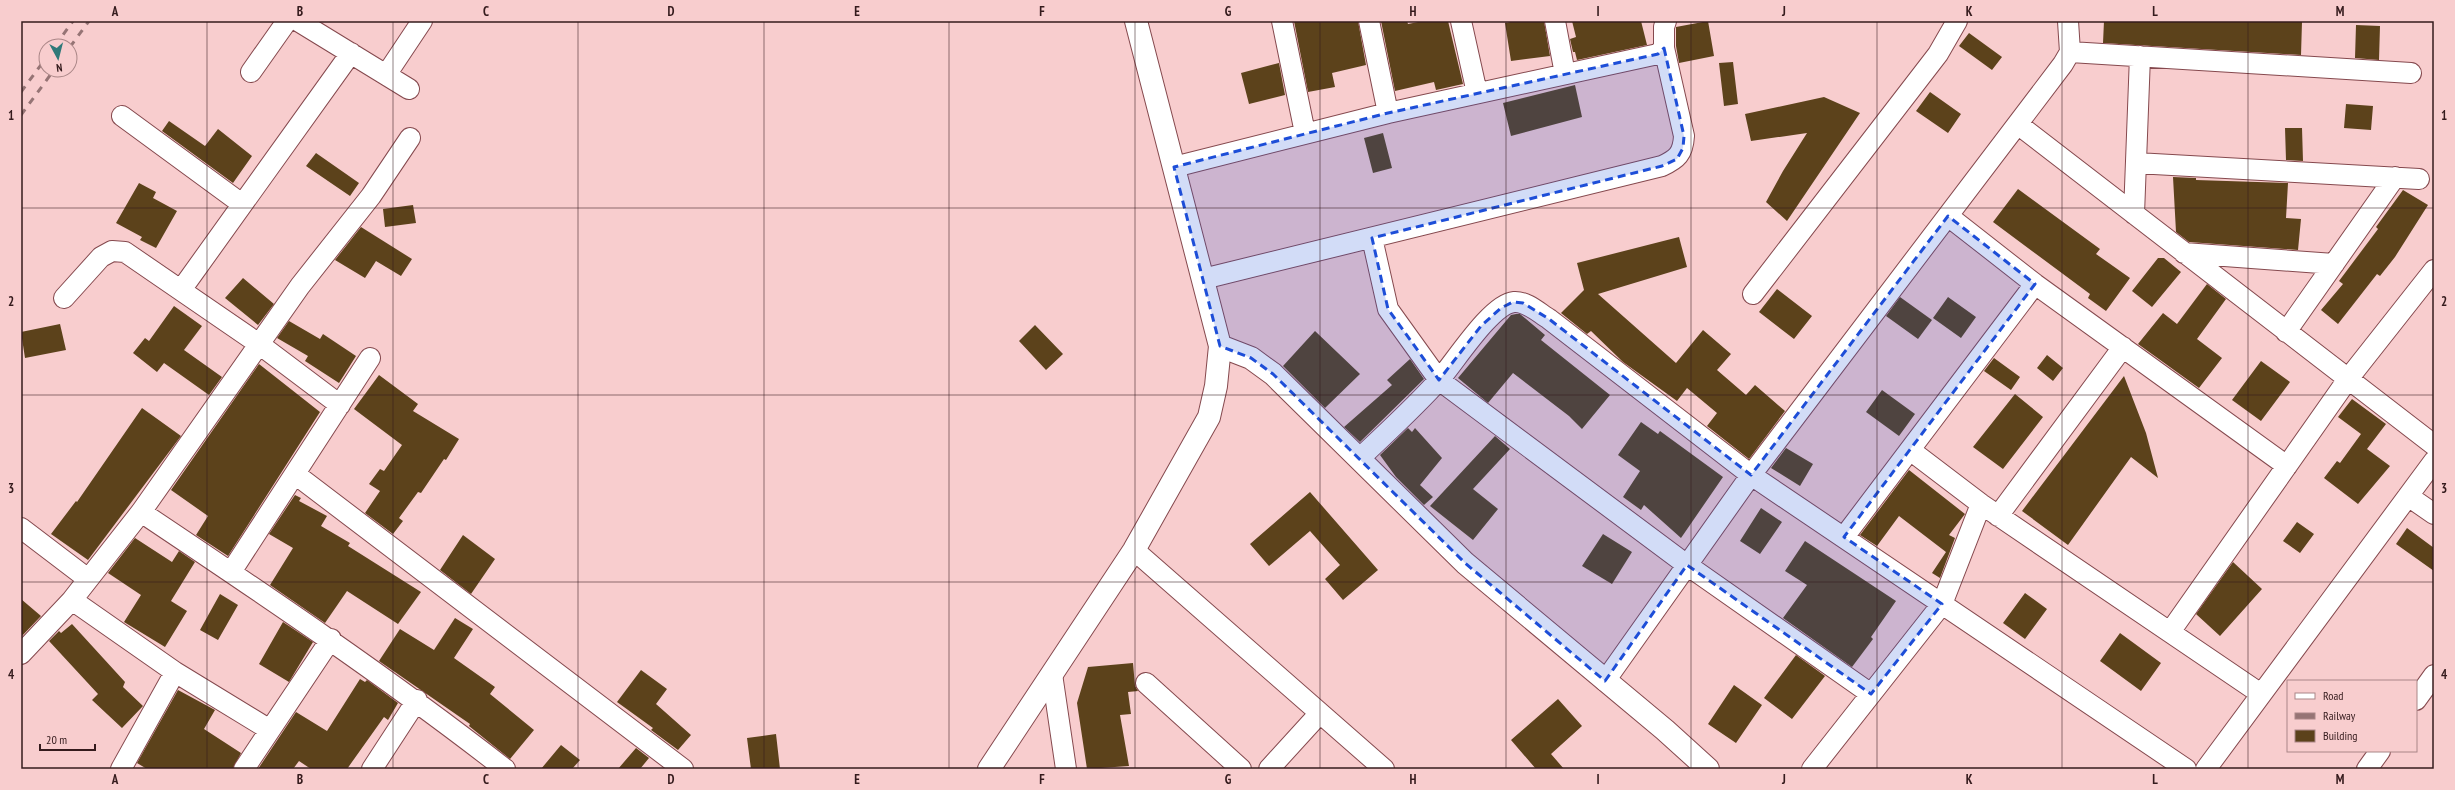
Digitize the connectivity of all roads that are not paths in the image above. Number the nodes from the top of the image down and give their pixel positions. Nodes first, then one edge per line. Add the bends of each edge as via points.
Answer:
1 (287, 21) edge
2 (298, 21) edge
3 (422, 21) edge
4 (1136, 21) edge
5 (1282, 21) edge
6 (1368, 21) edge
7 (1461, 21) edge
8 (1555, 21) edge
9 (1666, 21) edge
10 (1958, 21) edge
11 (2068, 21) edge
12 (1664, 48) junction
13 (2070, 52) junction
14 (351, 53) junction
15 (2140, 56) junction
16 (251, 72) dead end
17 (2411, 73) dead end
18 (1565, 74) junction
19 (386, 75) junction
20 (409, 89) dead end
21 (1477, 93) junction
22 (1388, 112) junction
23 (122, 116) dead end
24 (2019, 125) junction
25 (1305, 133) junction
26 (410, 138) dead end
27 (2136, 163) junction
28 (1174, 166) junction
29 (2395, 178) junction
30 (2419, 179) dead end
31 (242, 204) junction
32 (2134, 214) junction
33 (1948, 216) junction
34 (1372, 238) junction
35 (2184, 253) junction
36 (2334, 264) junction
37 (2434, 270) edge
38 (1203, 279) junction
39 (2035, 284) junction
40 (181, 290) junction
41 (1753, 294) dead end
42 (64, 298) dead end
43 (2286, 332) junction
44 (259, 344) junction
45 (1220, 346) junction
46 (2123, 347) junction
47 (370, 358) dead end
48 (2348, 379) junction
49 (1439, 380) junction
50 (340, 405) junction
51 (2434, 445) edge
52 (1910, 450) junction
53 (1359, 459) junction
54 (2434, 461) edge
55 (2287, 466) junction
56 (295, 474) junction
57 (1751, 475) junction
58 (2408, 496) junction
59 (1981, 504) junction
60 (141, 512) junction
61 (2434, 514) edge
62 (1998, 516) junction
63 (21, 528) edge
64 (1844, 537) junction
65 (1134, 550) junction
66 (1688, 565) junction
67 (231, 572) junction
68 (88, 579) junction
69 (72, 600) junction
70 (1942, 604) junction
71 (2170, 632) junction
72 (331, 639) junction
73 (21, 654) edge
74 (175, 672) junction
75 (1052, 674) junction
76 (2434, 675) edge
77 (1606, 681) junction
78 (1146, 683) dead end
79 (1871, 694) junction
80 (2261, 694) junction
81 (2417, 699) edge
82 (417, 700) junction
83 (1320, 713) junction
84 (270, 730) junction
85 (2379, 752) edge
86 (120, 769) edge
87 (244, 769) edge
88 (372, 769) edge
89 (505, 769) edge
90 (683, 769) edge
91 (989, 769) edge
92 (1066, 769) edge
93 (1242, 769) edge
94 (1269, 769) edge
95 (1384, 769) edge
96 (1708, 769) edge
97 (1812, 769) edge
98 (2186, 769) edge
99 (2206, 769) edge
100 (2367, 769) edge

1 - 16 street
2 - 14 street
3 - 19 street
4 - 28 street
5 - 25 street
6 - 22 street
7 - 21 street
8 - 18 street
9 - 12 street
10 - 41 street via 1938,54
11 - 13 street
12 - 18 street via 1658,54
12 - 34 street via 1684,136 1683,148 1676,159 1662,166
13 - 15 street
13 - 24 street
14 - 19 street
14 - 31 street
15 - 17 street
15 - 27 street
18 - 21 street
19 - 20 street
21 - 22 street
22 - 25 street
23 - 31 street
24 - 32 street
24 - 33 street
25 - 28 street
26 - 44 street via 371,196 300,286
27 - 29 street
27 - 32 street
28 - 38 street
29 - 30 street
29 - 36 street
31 - 40 street
32 - 35 street
33 - 39 street
33 - 57 street
34 - 38 street
34 - 49 street via 1388,309
35 - 36 street
35 - 43 street
36 - 43 street
37 - 48 street
38 - 45 street
39 - 46 street
39 - 52 street
40 - 42 street via 134,257 124,252 112,251 101,257
40 - 44 street
43 - 48 street
44 - 50 street
44 - 60 street
45 - 53 street via 1251,358 1273,374
45 - 65 street via 1216,386 1209,417
46 - 55 street
46 - 62 street
47 - 50 street
48 - 51 street
48 - 55 street
49 - 53 street
49 - 57 street via 1481,326 1501,308 1513,302 1523,303 1573,337
49 - 66 street
50 - 56 street
52 - 59 street
52 - 64 street
53 - 77 street via 1465,563
54 - 58 street
55 - 71 street
56 - 67 street
56 - 90 street
57 - 64 street
57 - 66 street
58 - 61 street
58 - 80 street
59 - 62 street
59 - 70 street
60 - 67 street
60 - 68 street
62 - 71 street
63 - 68 street
64 - 70 street
65 - 75 street
65 - 83 street
66 - 77 street
66 - 79 street
67 - 72 street
68 - 69 street
69 - 73 street
69 - 74 street
70 - 79 street
70 - 98 street
71 - 80 street
72 - 82 street
72 - 84 street
74 - 84 street
74 - 86 street
75 - 91 street
75 - 92 street
76 - 81 street
77 - 96 street
78 - 93 street
79 - 97 street
80 - 99 street
82 - 88 street
82 - 89 street
83 - 94 street
83 - 95 street
84 - 87 street
85 - 100 street

